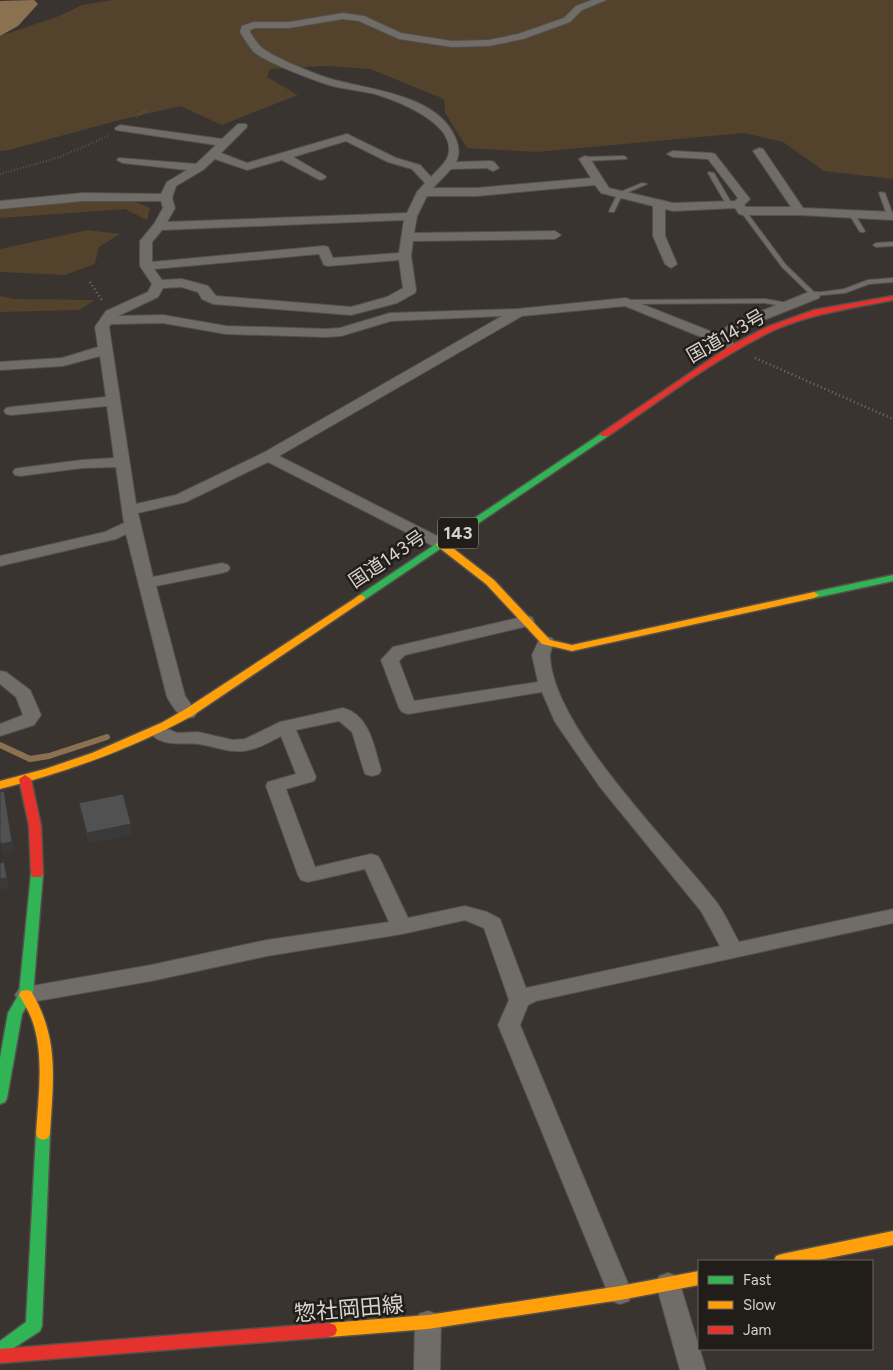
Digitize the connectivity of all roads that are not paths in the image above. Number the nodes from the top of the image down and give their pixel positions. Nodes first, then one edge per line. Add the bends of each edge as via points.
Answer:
1 (601, 0) edge
2 (242, 126) dead end
3 (120, 128) dead end
4 (224, 143) junction
5 (759, 151) dead end
6 (213, 154) junction
7 (673, 154) dead end
8 (282, 156) junction
9 (624, 158) dead end
10 (585, 159) joint
11 (123, 160) dead end
12 (448, 166) junction
13 (199, 168) junction
14 (493, 168) dead end
15 (711, 173) dead end
16 (320, 177) dead end
17 (598, 181) junction
18 (644, 184) dead end
19 (427, 187) junction
20 (882, 193) dead end
21 (620, 194) junction
22 (166, 198) junction
23 (658, 203) junction
24 (0, 205) edge
25 (737, 206) junction
26 (290, 208) dead end
27 (612, 211) dead end
28 (799, 211) junction
29 (852, 214) junction
30 (411, 216) junction
31 (892, 216) edge
32 (280, 222) junction
33 (159, 226) junction
34 (862, 231) dead end
35 (555, 234) dead end
36 (408, 237) junction
37 (893, 244) edge
38 (876, 245) dead end
39 (405, 256) junction
40 (671, 264) dead end
41 (146, 266) junction
42 (893, 280) edge
43 (158, 284) junction
44 (814, 295) junction
45 (893, 298) edge
46 (626, 302) junction
47 (788, 305) junction
48 (351, 311) junction
49 (518, 312) junction
50 (109, 317) junction
51 (361, 326) junction
52 (716, 338) junction
53 (733, 348) junction
54 (104, 350) junction
55 (0, 366) edge
56 (112, 401) junction
57 (11, 411) dead end
58 (268, 456) junction
59 (122, 462) junction
60 (20, 472) dead end
61 (131, 517) junction
62 (441, 544) junction
63 (0, 561) edge
64 (222, 568) dead end
65 (893, 578) edge
66 (147, 583) junction
67 (526, 621) junction
68 (546, 642) junction
69 (0, 676) edge
70 (548, 686) junction
71 (188, 713) junction
72 (286, 726) junction
73 (0, 730) edge
74 (158, 731) junction
75 (372, 770) dead end
76 (25, 779) junction
77 (0, 785) edge
78 (893, 916) edge
79 (402, 927) junction
80 (733, 950) junction
81 (26, 995) junction
82 (520, 1000) junction
83 (0, 1098) edge
84 (893, 1238) edge
85 (787, 1260) edge
86 (698, 1278) edge
87 (668, 1284) junction
88 (620, 1294) junction
89 (428, 1322) junction
90 (0, 1350) edge
91 (0, 1356) edge
92 (427, 1370) edge
93 (693, 1370) edge

1 - 12 street via 579,8 567,20 554,25 489,43 452,44 400,36 361,18 342,16 245,28 258,50 279,61 327,81 385,94 432,114 445,126 452,142 454,154
2 - 4 street
3 - 4 street
4 - 6 street
5 - 28 street
6 - 8 street via 248,167
6 - 13 street
7 - 25 street via 711,156 744,199
8 - 16 street
8 - 19 street via 347,137 392,160 416,167
9 - 10 lane
10 - 17 street
11 - 13 street
12 - 14 street via 490,164
12 - 19 street
13 - 22 street via 171,184
15 - 25 lane
17 - 19 street via 477,192
17 - 21 street via 605,191
18 - 21 lane
19 - 30 street
20 - 31 lane
21 - 23 street
21 - 27 lane
22 - 24 street via 108,196
22 - 33 street via 169,208
23 - 25 street via 673,207
23 - 40 street via 659,236
25 - 28 street
25 - 44 lane via 784,266
26 - 32 street
28 - 29 street
29 - 31 street
29 - 34 lane
30 - 32 street
30 - 36 street
32 - 33 street
33 - 41 street via 146,241
35 - 36 street
36 - 39 street
37 - 38 lane
39 - 41 street via 328,262 324,250
39 - 48 street via 410,290 392,300
41 - 43 street
42 - 44 lane via 868,282 845,291
43 - 48 street via 182,283 203,289 214,300
43 - 50 street via 153,294
44 - 47 street
45 - 53 main road, 国道143号 / 143 via 793,319
46 - 47 lane via 765,301
46 - 49 street
46 - 52 street
47 - 52 street
48 - 51 street
49 - 51 street via 412,314
49 - 58 street
50 - 51 street via 163,319 226,330 326,333
50 - 54 street via 102,327
52 - 53 street
53 - 62 main road, 国道143号 / 143
54 - 55 street via 63,362
54 - 56 street
56 - 57 street
56 - 59 street
58 - 61 street via 181,499
58 - 62 street
59 - 60 street
59 - 61 street
61 - 63 street via 110,536
61 - 66 street
62 - 67 main road via 490,582
62 - 71 main road, 国道143号 / 143
64 - 66 street
65 - 68 main road via 572,648
66 - 71 street via 176,697
67 - 68 main road
67 - 70 street via 399,651 390,660 408,708
68 - 70 street via 541,655
69 - 73 street via 24,694 32,715 28,721
70 - 80 street via 564,722 607,783 709,906
71 - 74 main road, 国道143号 / 143
72 - 74 street via 249,744 233,746 198,738 175,739
72 - 75 street via 343,714 360,730
72 - 79 street via 307,778 275,786 308,876 371,861
74 - 76 main road, 国道143号 / 143 via 111,752
76 - 77 main road, 国道143号 / 143
76 - 81 main road via 35,817 38,852
78 - 80 street
79 - 81 street via 267,948
79 - 82 street via 465,913 493,924
80 - 82 street via 531,994
81 - 83 main road via 15,1013
81 - 90 main road via 36,1008 41,1023 46,1068 36,1312 34,1326
82 - 88 street via 509,1025
84 - 85 main road
86 - 87 main road, 惣社岡田線
87 - 88 main road, 惣社岡田線
87 - 93 street
88 - 89 main road, 惣社岡田線
89 - 91 main road, 惣社岡田線
89 - 92 street

